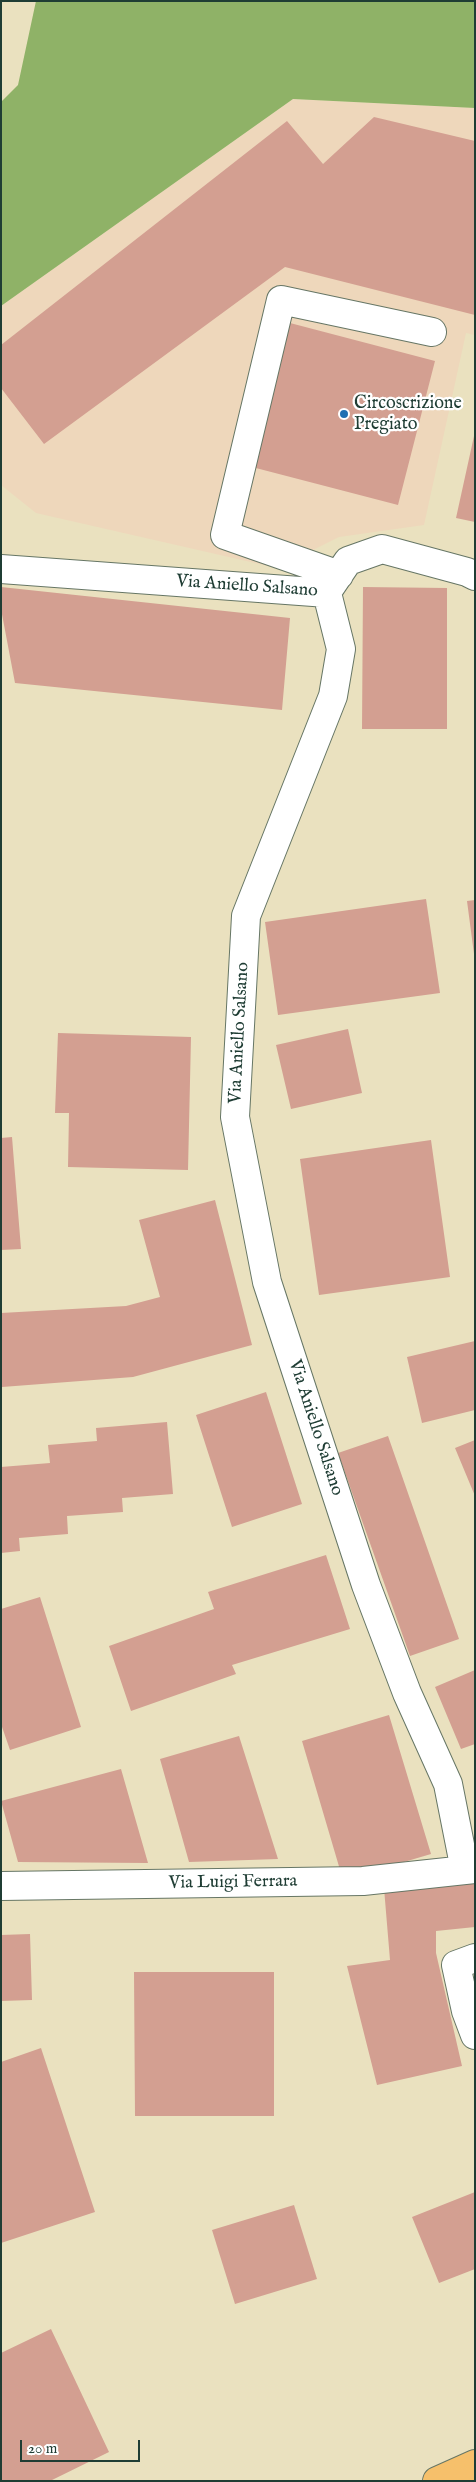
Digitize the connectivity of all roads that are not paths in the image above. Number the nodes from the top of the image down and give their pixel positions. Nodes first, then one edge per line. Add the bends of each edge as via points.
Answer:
1 (432, 332) dead end
2 (1, 569) edge
3 (475, 576) edge
4 (333, 584) junction
5 (448, 1784) junction
6 (475, 1807) edge
7 (470, 1870) edge
8 (1, 1886) edge
9 (475, 1958) edge
10 (475, 2035) edge
11 (475, 2464) edge
12 (437, 2481) edge

1 - 4 street via 281,300 225,535
2 - 4 street, Via Aniello Salsano
3 - 4 street via 382,549 348,561
4 - 5 street, Via Aniello Salsano via 341,649 333,696 246,916 235,1117 268,1282 366,1585 407,1693
5 - 6 street, Via Aniello Salsano
5 - 7 street, Via Aniello Salsano
7 - 8 street, Via Luigi Ferrara via 363,1881
9 - 10 street via 456,1965
11 - 12 highway

